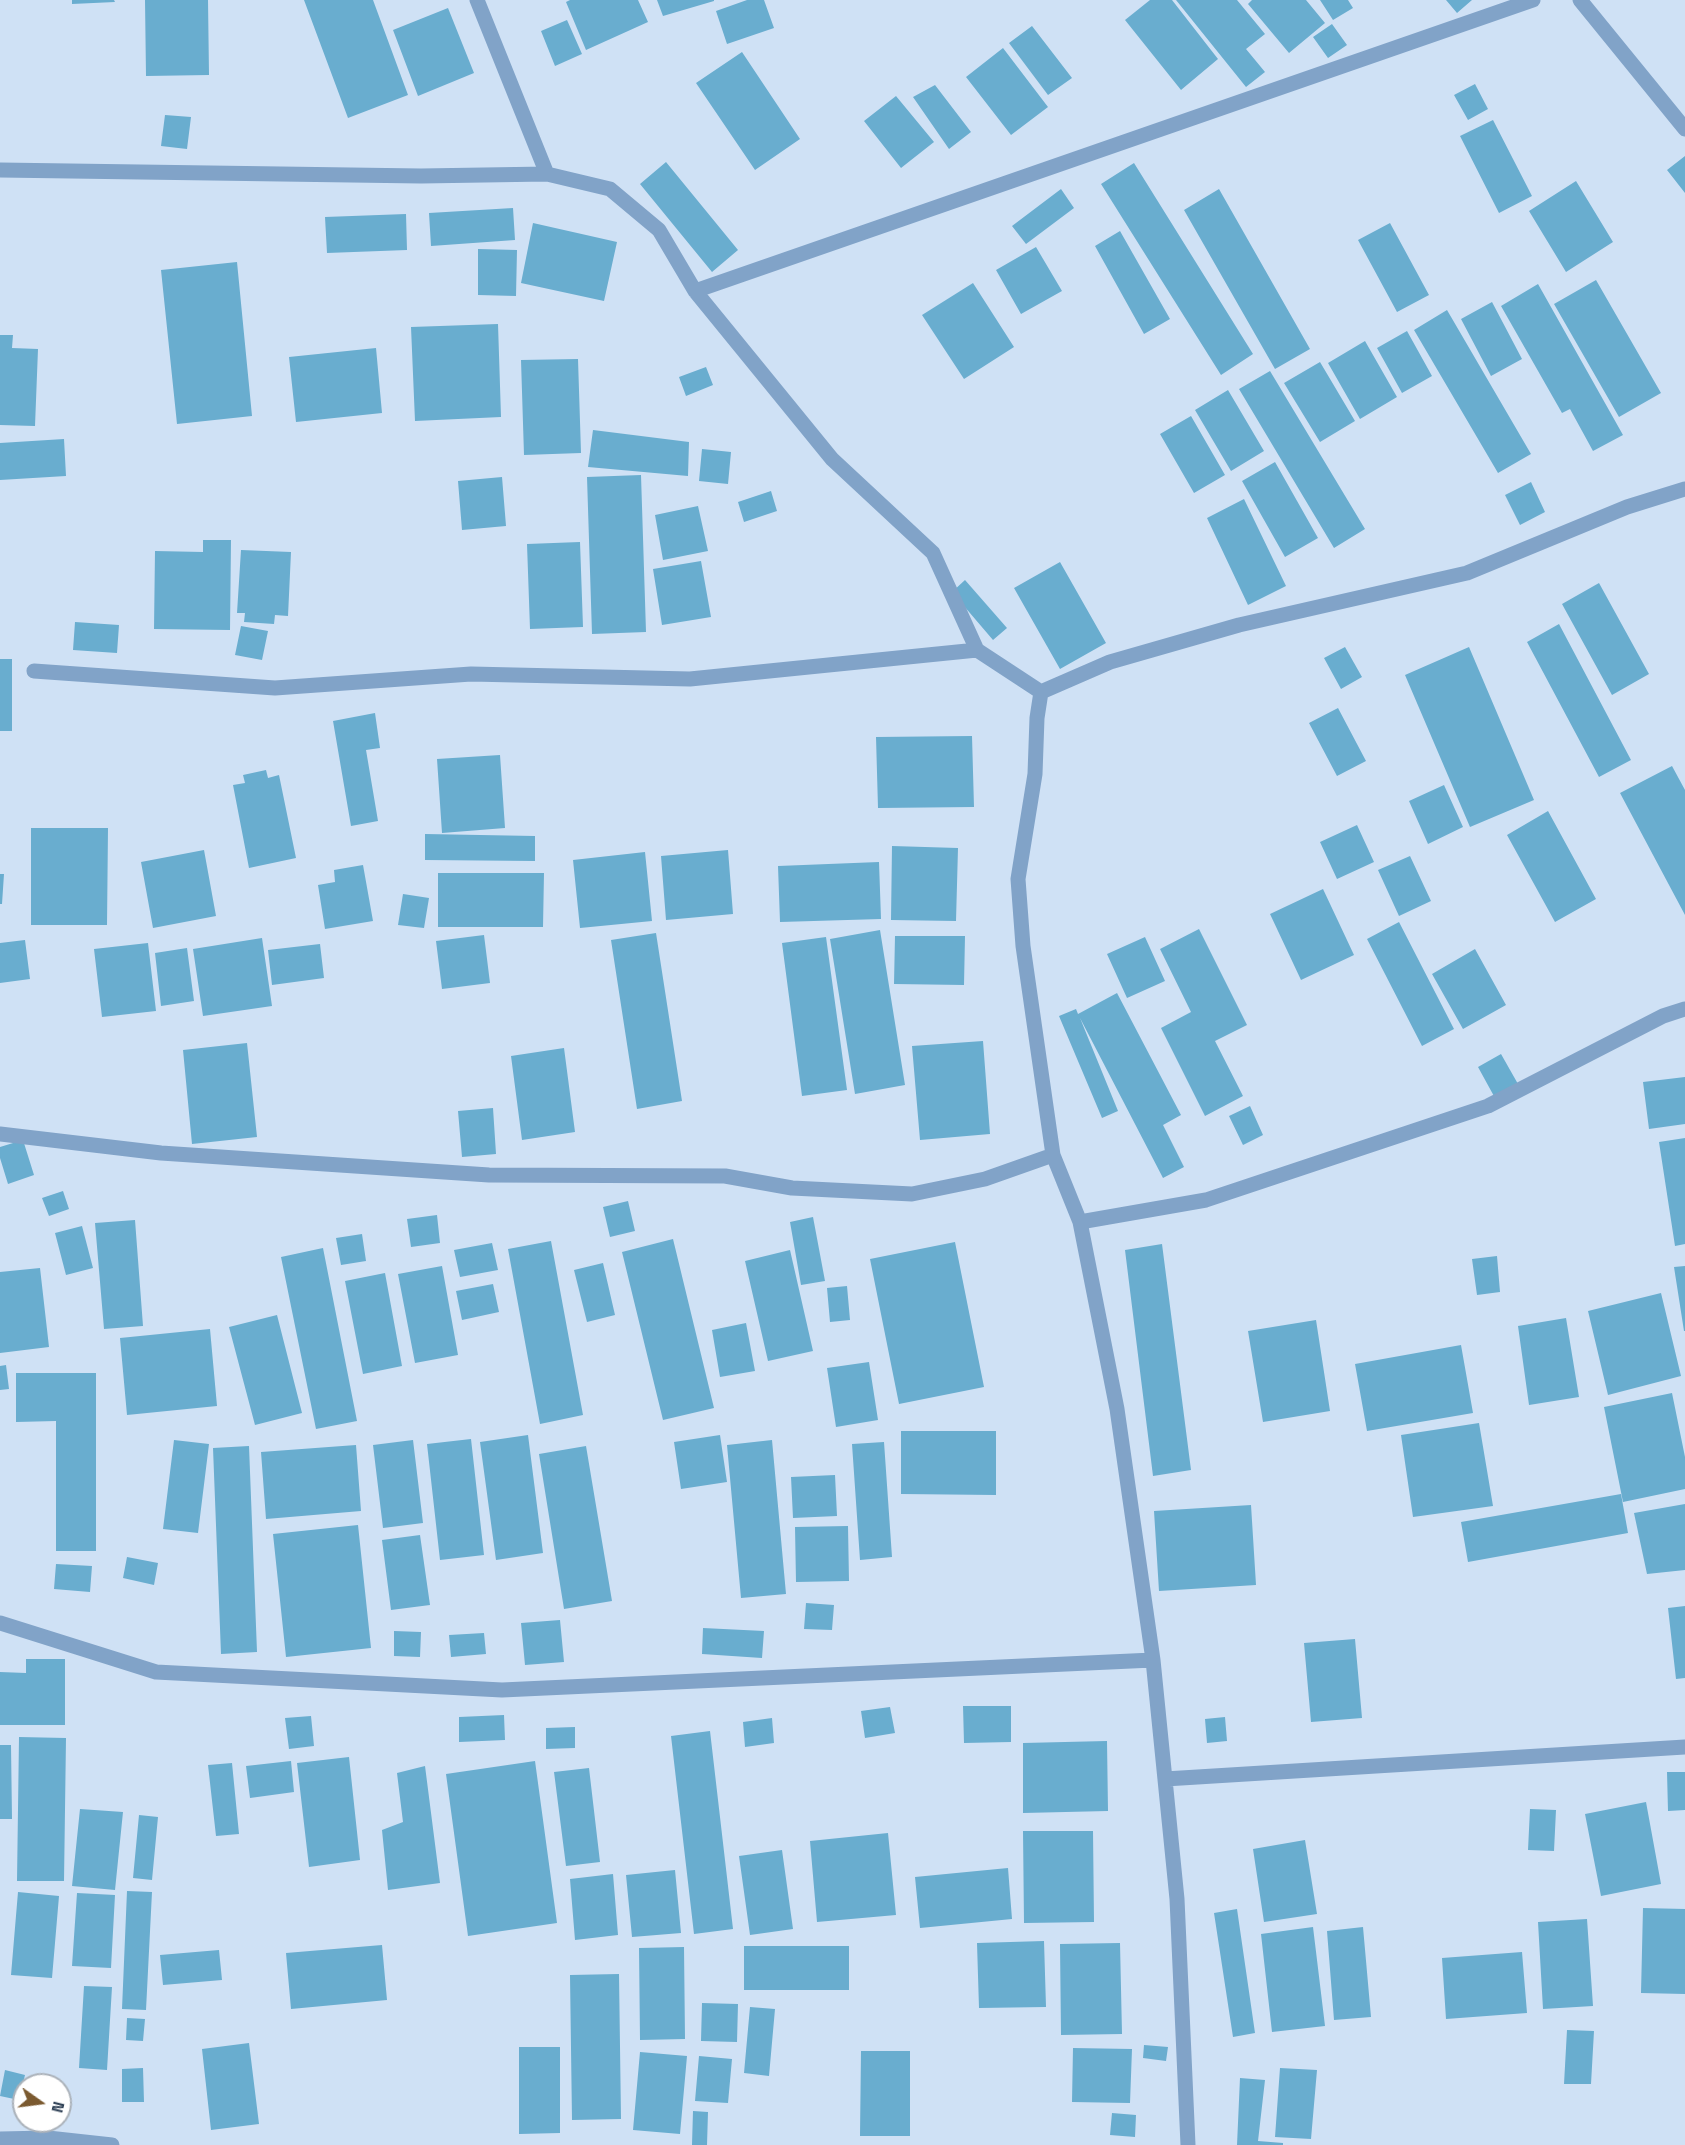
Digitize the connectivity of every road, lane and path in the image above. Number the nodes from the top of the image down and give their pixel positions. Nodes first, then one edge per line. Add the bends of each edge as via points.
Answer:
1 (477, 0) edge
2 (1533, 0) edge
3 (1580, 0) edge
4 (1685, 129) edge
5 (0, 170) edge
6 (547, 174) junction
7 (695, 291) junction
8 (1685, 489) edge
9 (977, 650) junction
10 (34, 671) dead end
11 (1041, 692) junction
12 (1685, 1008) edge
13 (0, 1134) edge
14 (1053, 1155) junction
15 (1080, 1222) junction
16 (0, 1623) edge
17 (1153, 1660) junction
18 (1685, 1747) edge
19 (1165, 1779) junction
20 (0, 2139) edge
21 (112, 2145) edge
22 (1188, 2145) edge

1 - 6 street
2 - 7 street
3 - 4 street
5 - 6 street
6 - 7 street via 610,189 659,230
7 - 9 street via 831,459 933,553
8 - 11 street via 1627,507 1467,573 1239,625 1110,663
9 - 10 street via 690,679 471,674 275,688
9 - 11 street
11 - 14 street via 1035,774 1018,879 1023,946
12 - 15 street via 1662,1016 1488,1106 1206,1200
13 - 14 street via 161,1154 489,1175 725,1176 792,1188 912,1194 985,1179
14 - 15 street
15 - 17 street via 1117,1409
16 - 17 street via 156,1672 502,1690
17 - 19 street
18 - 19 street
19 - 22 street via 1177,1899
20 - 21 street via 48,2138

